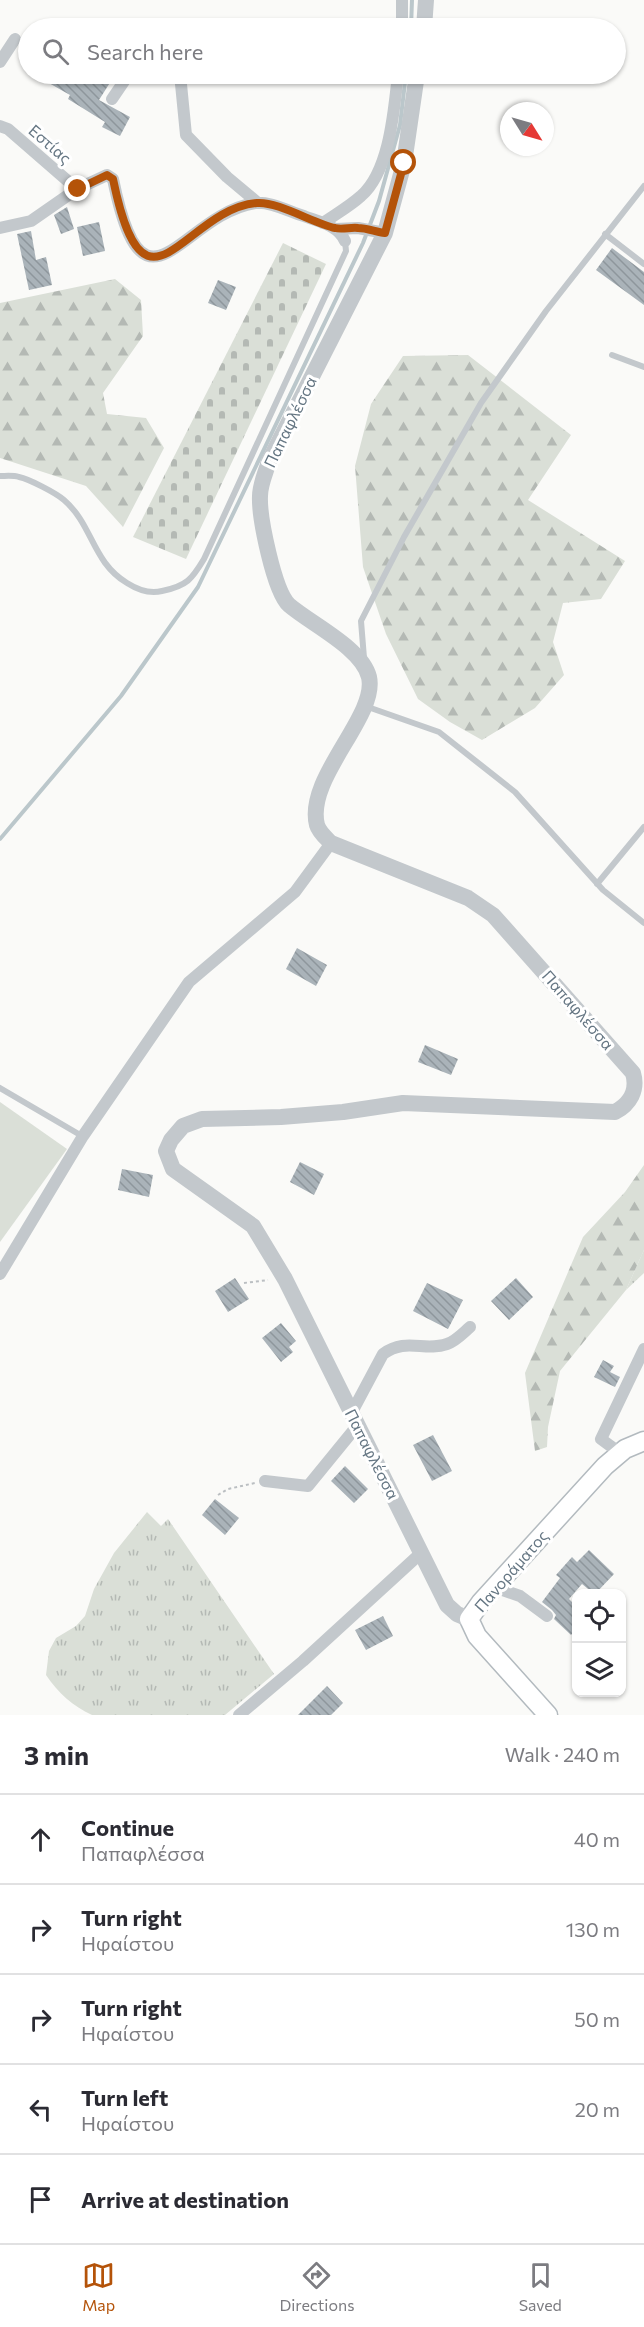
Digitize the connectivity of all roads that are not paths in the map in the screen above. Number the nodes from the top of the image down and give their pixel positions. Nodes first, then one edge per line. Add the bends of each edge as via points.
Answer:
1 (402, 0) edge
2 (426, 0) edge
3 (402, 18) edge
4 (425, 18) edge
5 (15, 39) dead end
6 (0, 62) edge
7 (122, 84) edge
8 (181, 84) edge
9 (397, 84) edge
10 (416, 84) edge
11 (112, 99) dead end
12 (0, 126) edge
13 (644, 186) edge
14 (78, 189) junction
15 (258, 202) junction
16 (323, 223) junction
17 (0, 228) edge
18 (336, 229) junction
19 (380, 232) junction
20 (605, 234) junction
21 (345, 241) joint
22 (644, 264) edge
23 (612, 355) dead end
24 (644, 367) edge
25 (0, 476) edge
26 (365, 667) junction
27 (364, 705) junction
28 (644, 826) edge
29 (331, 843) junction
30 (597, 884) junction
31 (644, 923) edge
32 (0, 1088) edge
33 (83, 1136) junction
34 (0, 1274) edge
35 (470, 1327) dead end
36 (644, 1349) edge
37 (354, 1420) junction
38 (644, 1441) edge
39 (620, 1453) junction
40 (265, 1480) road end
41 (422, 1553) junction
42 (494, 1587) junction
43 (547, 1616) dead end
44 (469, 1619) junction
45 (239, 1715) edge
46 (548, 1715) edge

1 - 3 street
2 - 4 street
5 - 6 street
7 - 11 street
8 - 15 street via 186,135
9 - 16 street via 394,115 376,177 362,195
10 - 19 street, Παπαφλέσσα via 404,163
12 - 14 street, Εστίας
13 - 20 lane
14 - 15 street via 107,175 113,179 121,216 135,246 153,258 168,254 233,209
14 - 17 street via 32,221
15 - 16 street
16 - 18 street
18 - 19 street
18 - 21 street
19 - 26 street, Παπαφλέσσα via 269,461 260,496 270,561 282,596
20 - 22 lane
20 - 26 lane via 481,403 404,537 361,621
21 - 25 lane via 346,250 192,579 160,592 137,589 104,563 79,516 63,499 18,476
23 - 24 lane
26 - 27 street via 369,679
27 - 29 street via 319,795 317,826
27 - 30 lane via 439,732 514,792
28 - 30 lane
29 - 33 street via 295,892 189,982
29 - 37 street, Παπαφλέσσα via 483,906 633,1073 636,1082 630,1100 615,1112 403,1103 344,1112 202,1119 176,1132 166,1151 173,1169 259,1234
30 - 31 lane
32 - 33 lane
33 - 34 street
35 - 37 street via 446,1344 403,1344 383,1354
36 - 39 street via 601,1439
37 - 40 street via 308,1485
37 - 41 street, Παπαφλέσσα
38 - 39 main road, Πανοράματος
39 - 42 main road, Πανοράματος
41 - 44 street, Παπαφλέσσα via 447,1605
41 - 45 street
42 - 43 street via 520,1596
42 - 44 main road, Πανοράματος
44 - 46 main road, Πανοράματος via 477,1636

